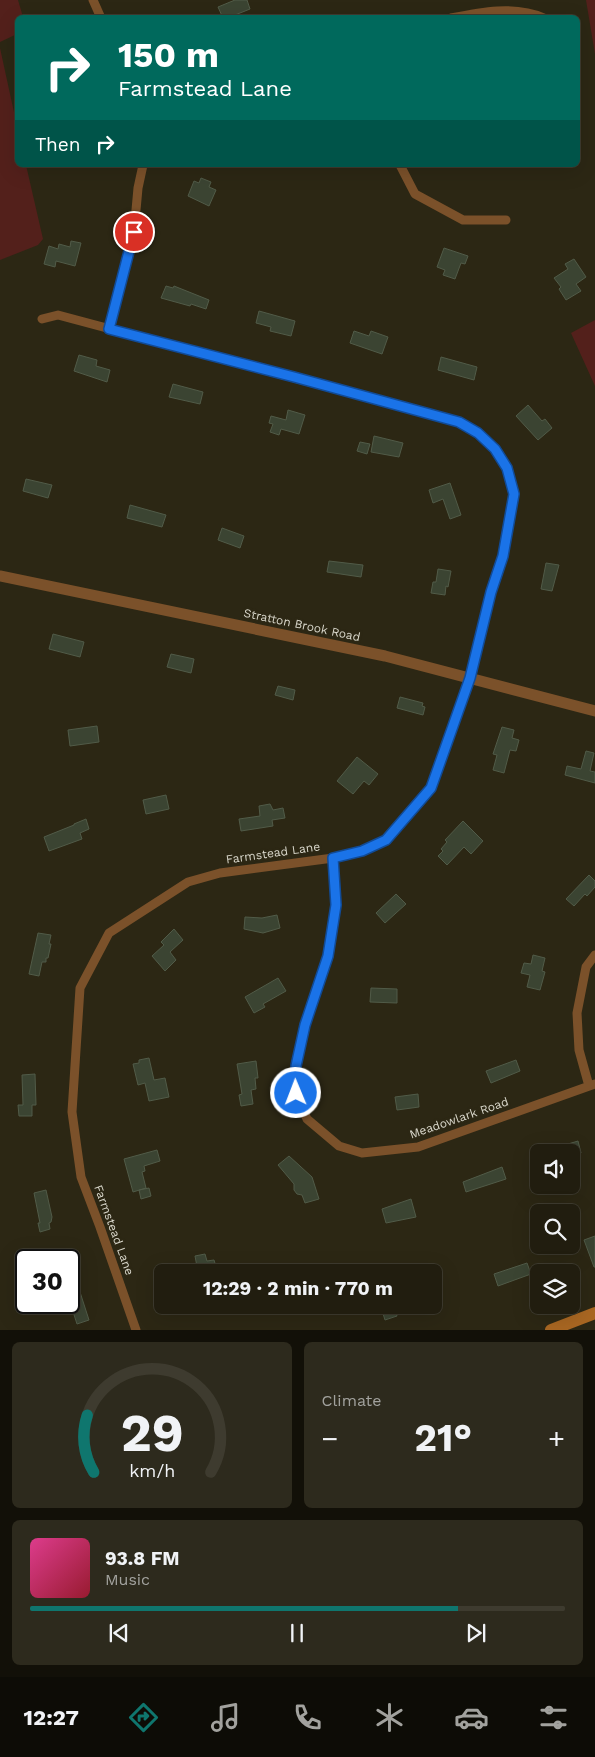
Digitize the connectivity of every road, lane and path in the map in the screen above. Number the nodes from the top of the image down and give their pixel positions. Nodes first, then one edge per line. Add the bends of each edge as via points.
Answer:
1 (93, 0) edge
2 (100, 15) edge
3 (466, 15) edge
4 (536, 15) edge
5 (143, 167) edge
6 (401, 167) edge
7 (506, 220) dead end
8 (42, 319) dead end
9 (109, 329) junction
10 (0, 576) edge
11 (470, 678) junction
12 (595, 711) edge
13 (333, 858) junction
14 (595, 955) edge
15 (592, 1085) edge
16 (595, 1314) edge
17 (136, 1330) edge
18 (551, 1330) edge

1 - 2 street
3 - 4 street via 514,11
5 - 9 street via 134,232
6 - 7 street via 415,194 463,220
8 - 9 street, Farmstead Lane via 58,315
9 - 11 street, Farmstead Lane via 459,422 478,433 495,449 507,468 514,494 503,556
10 - 11 street, Stratton Brook Road via 385,656
11 - 12 street, Stratton Brook Road
11 - 13 street, Farmstead Lane via 431,788 386,840 362,851
13 - 15 street, Meadowlark Road via 336,905 328,956 305,1025 296,1066 296,1093 307,1119 339,1146 362,1153 418,1148
13 - 17 street, Farmstead Lane via 220,873 188,882 109,933 80,988 72,1112 81,1177
14 - 15 street via 586,968 577,1013 580,1050
16 - 18 main road

